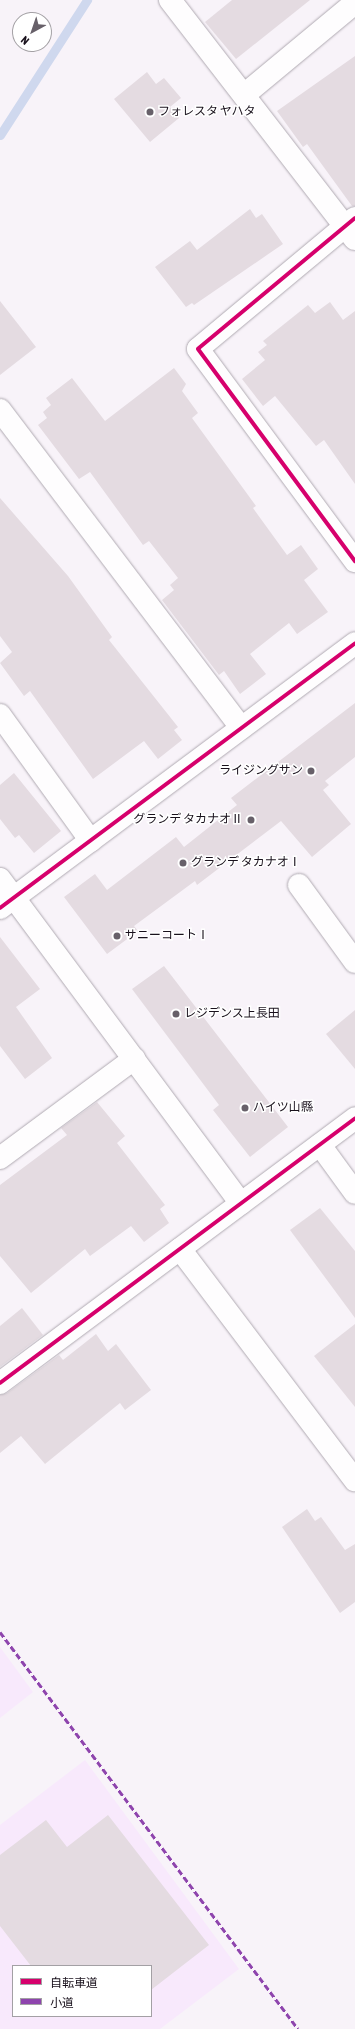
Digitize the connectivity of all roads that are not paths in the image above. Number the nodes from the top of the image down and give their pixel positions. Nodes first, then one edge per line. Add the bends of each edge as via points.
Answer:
1 (170, 0) edge
2 (355, 4) edge
3 (244, 95) junction
4 (352, 228) edge
5 (0, 410) edge
6 (355, 561) edge
7 (355, 643) edge
8 (0, 715) edge
9 (241, 728) junction
10 (91, 841) junction
11 (0, 879) edge
12 (299, 886) dead end
13 (7, 903) edge
14 (355, 962) edge
15 (134, 1059) junction
16 (355, 1118) edge
17 (320, 1145) junction
18 (0, 1158) edge
19 (355, 1193) edge
20 (241, 1203) junction
21 (180, 1249) junction
22 (0, 1383) edge
23 (355, 1480) edge

1 - 3 street
2 - 3 street
3 - 4 street
4 - 6 street via 198,349
5 - 9 street
7 - 9 street
8 - 10 street
9 - 10 street
10 - 13 street
11 - 13 street
12 - 14 street
13 - 15 street
15 - 18 street
15 - 20 street
16 - 17 street
17 - 19 street
17 - 20 street
20 - 21 street
21 - 22 street
21 - 23 street

